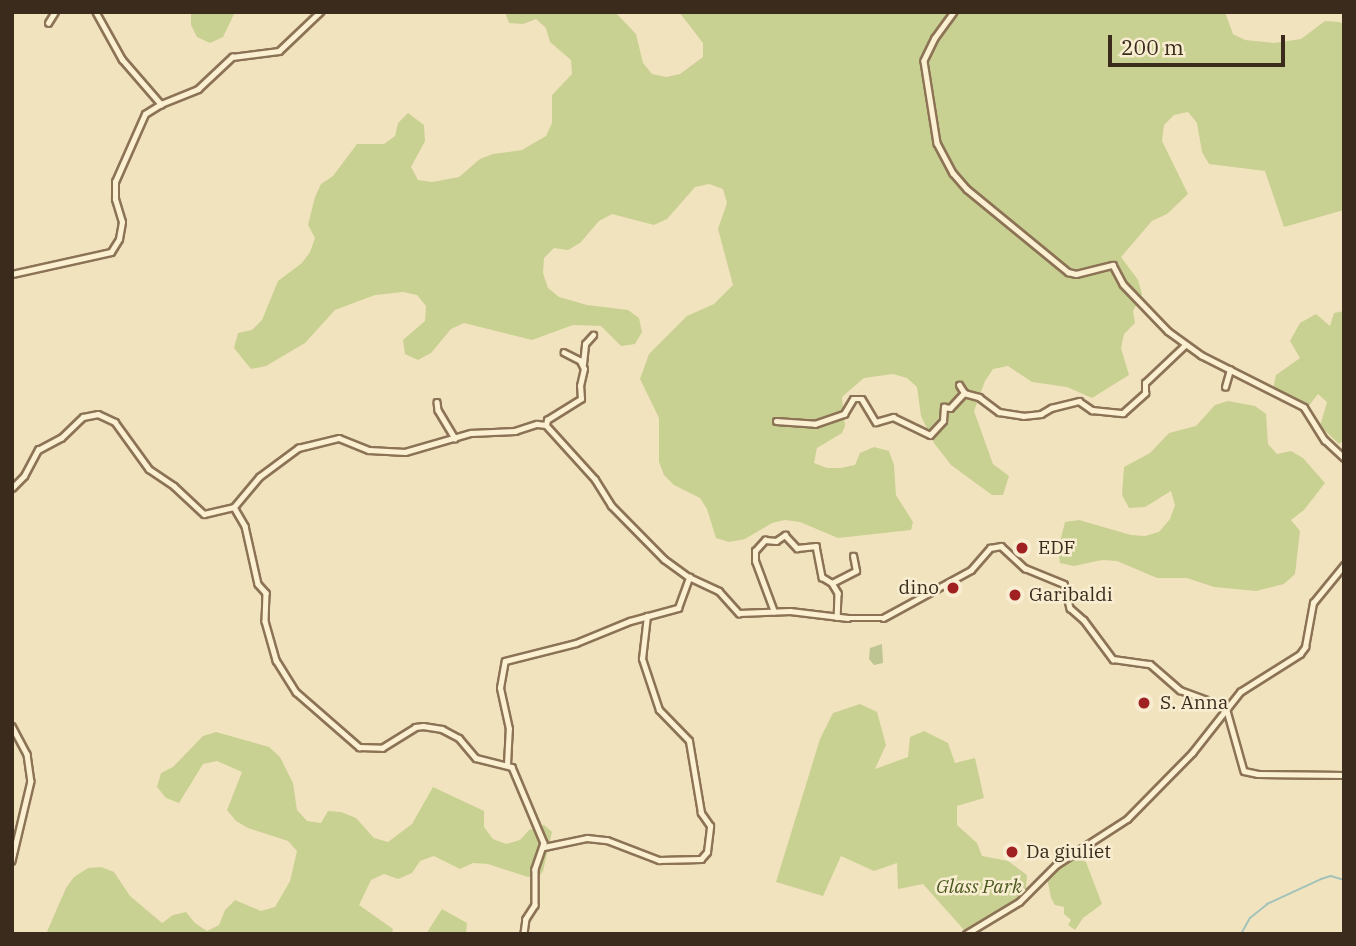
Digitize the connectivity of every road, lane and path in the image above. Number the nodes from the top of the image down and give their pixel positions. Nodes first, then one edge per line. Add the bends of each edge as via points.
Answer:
1 (55, 12) edge
2 (96, 12) edge
3 (320, 12) edge
4 (954, 12) edge
5 (48, 23) dead end
6 (161, 104) junction
7 (12, 274) edge
8 (593, 335) dead end
9 (1185, 345) junction
10 (564, 353) dead end
11 (584, 369) junction
12 (1230, 370) junction
13 (959, 385) dead end
14 (1225, 387) dead end
15 (964, 393) junction
16 (437, 402) dead end
17 (776, 421) dead end
18 (546, 425) junction
19 (455, 438) junction
20 (1344, 458) edge
21 (12, 488) edge
22 (234, 507) junction
23 (853, 556) dead end
24 (1344, 565) edge
25 (689, 577) junction
26 (832, 583) junction
27 (774, 612) junction
28 (647, 616) junction
29 (837, 617) junction
30 (1226, 707) junction
31 (12, 726) edge
32 (507, 764) junction
33 (1344, 775) edge
34 (543, 848) junction
35 (12, 861) edge
36 (524, 934) edge
37 (966, 934) edge

1 - 5 street
2 - 6 street via 122,59
3 - 6 street via 279,51 232,57 198,89
4 - 9 street via 924,61 934,127 945,162 967,189 1068,272 1113,265 1123,285
6 - 7 street via 145,114 115,183 122,222 111,252
8 - 11 street via 582,354
9 - 12 street
9 - 15 street via 1145,383 1145,393 1123,413 1092,410 1079,401 1023,416 999,412 979,397
10 - 11 street via 580,361
11 - 18 street via 581,398
12 - 14 street
12 - 20 street via 1304,407 1325,440
13 - 15 street
15 - 17 street via 950,408 944,407 943,421 930,435 893,417 876,422 862,399 853,399 844,414 815,424
16 - 19 street
18 - 19 street
18 - 25 street via 627,523
19 - 22 street via 405,452 369,450 338,438 298,448 259,477
21 - 22 street via 38,450 61,438 83,417 95,414 115,422 149,469 204,514
22 - 32 street via 248,535 258,584 266,593 265,621 276,660 296,692 359,747 382,748 423,726 459,738 476,758
23 - 26 street via 856,570
24 - 30 street via 1313,603 1300,654 1257,679
25 - 27 street via 719,591 739,613
25 - 28 street via 678,608
26 - 27 street via 822,577 816,546 797,548 785,535 776,541 765,540 755,551 755,561
26 - 29 street via 838,593
27 - 29 street
28 - 32 street via 576,643 505,661 500,688 509,729
28 - 34 street via 642,659 659,710 689,741 701,813 710,826 707,852 701,859 659,860 607,840 587,838
29 - 30 street via 883,618 971,570 990,548 1001,547 1025,568 1066,587 1070,608 1113,659 1150,664 1180,690
30 - 33 street via 1244,771
30 - 37 street via 1192,754 1128,819 1056,865 1019,902
31 - 35 street via 27,754 31,781
32 - 34 street via 515,772
34 - 36 street via 535,869 535,905

